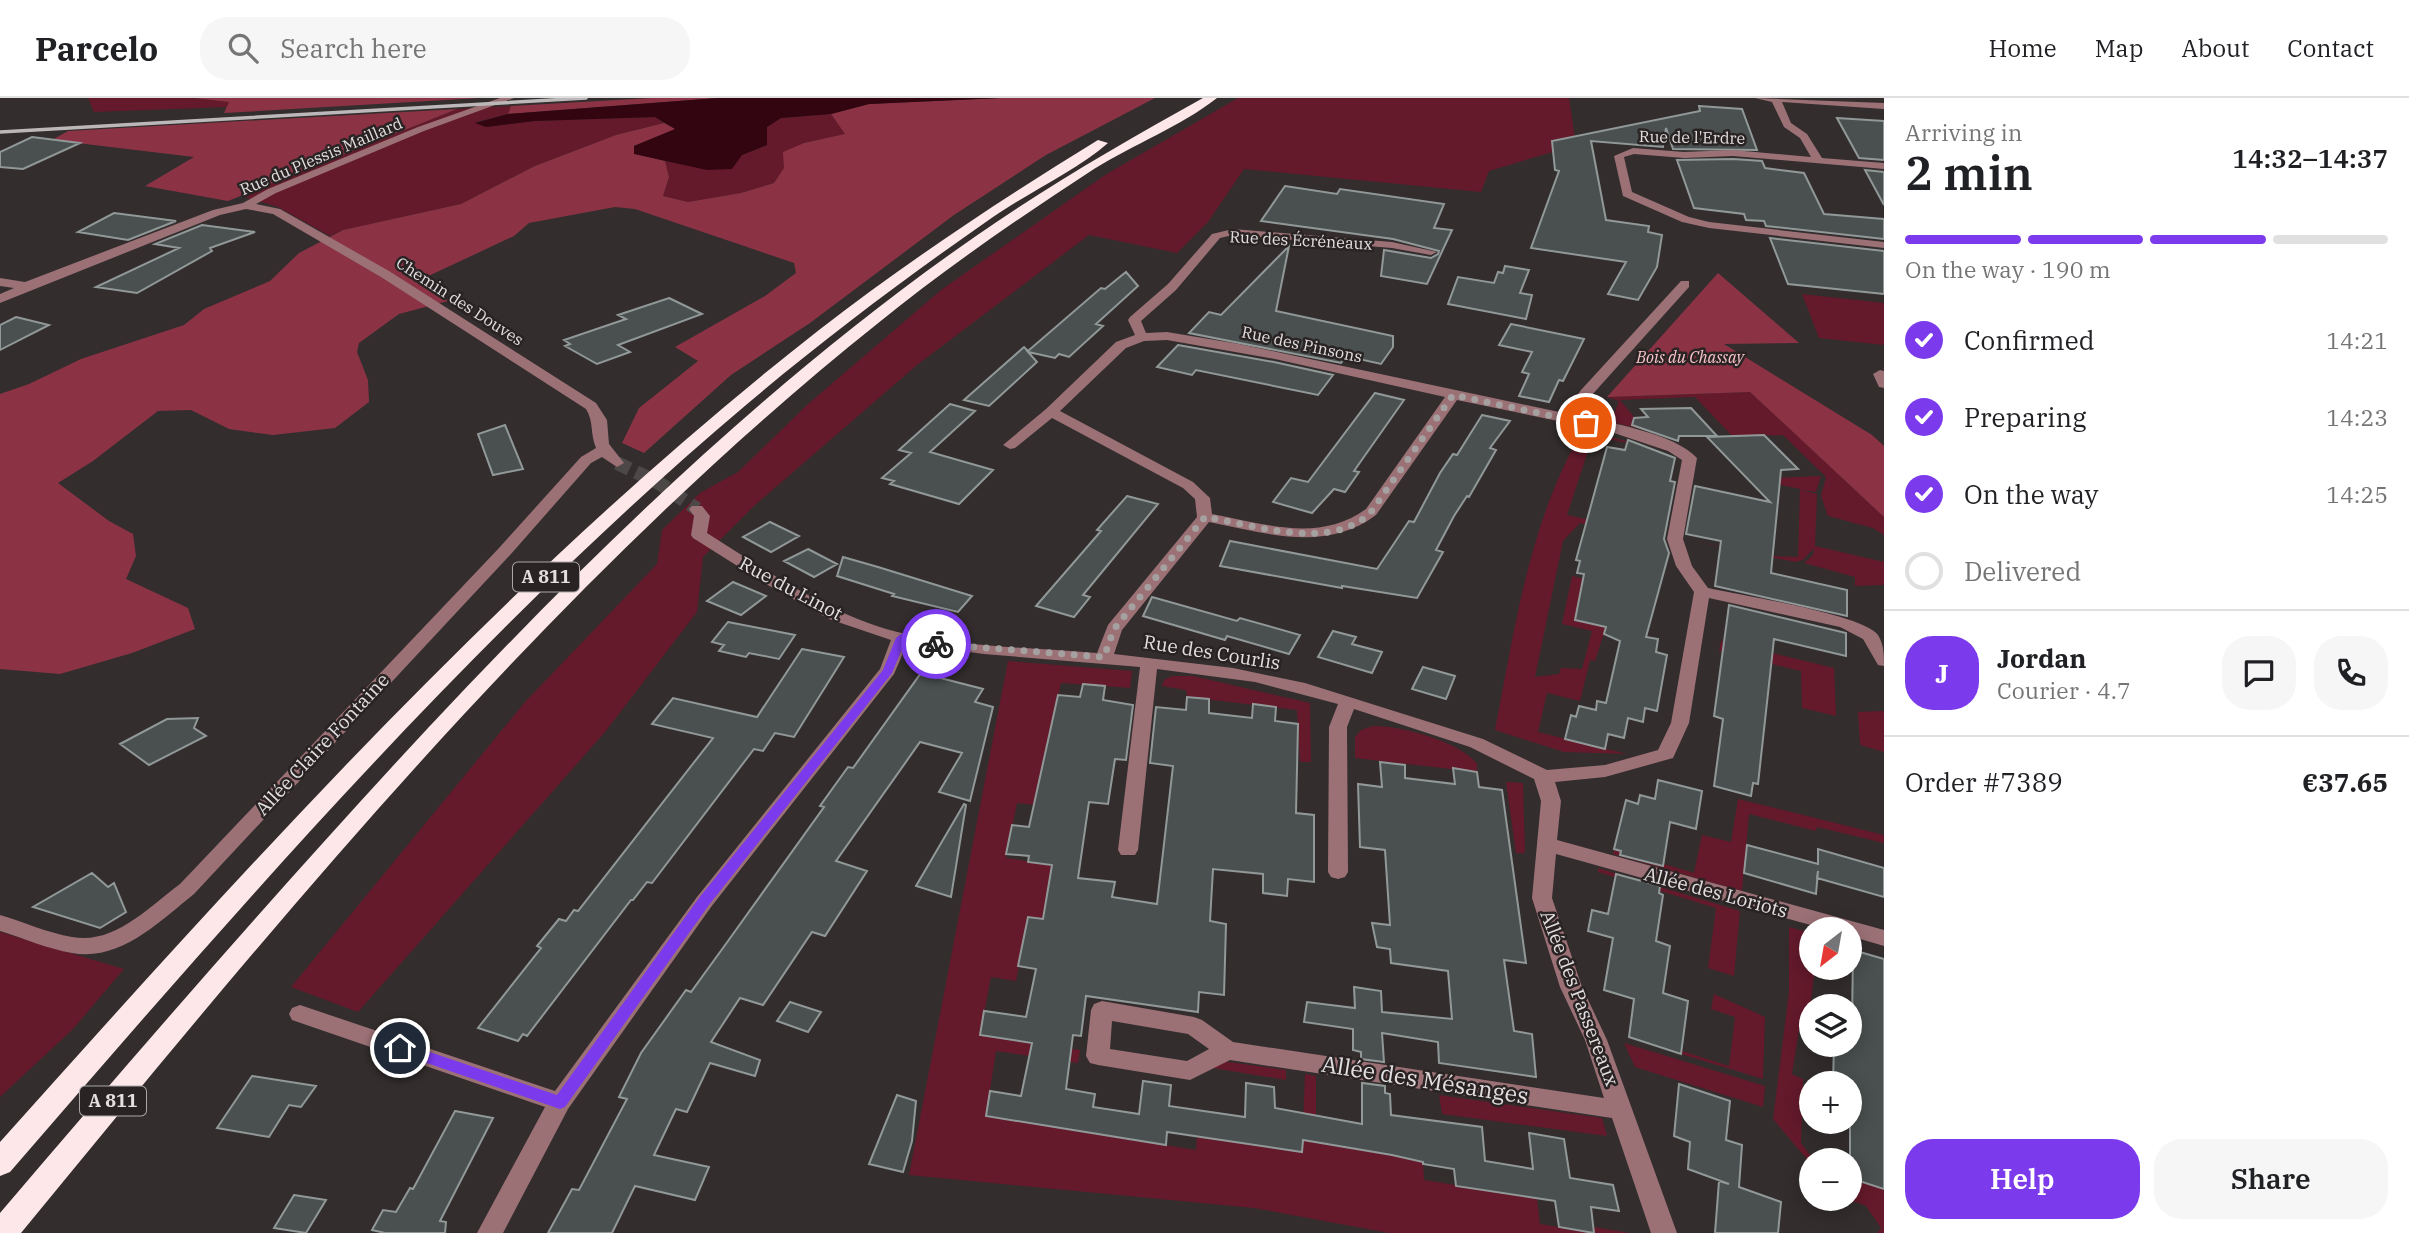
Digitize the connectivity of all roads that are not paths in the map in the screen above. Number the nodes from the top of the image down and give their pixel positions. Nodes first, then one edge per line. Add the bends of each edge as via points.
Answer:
1 (509, 98) edge
2 (1184, 98) edge
3 (1211, 98) edge
4 (1759, 98) edge
5 (1776, 99) edge
6 (1884, 106) edge
7 (1818, 160) junction
8 (1884, 166) edge
9 (247, 206) junction
10 (1884, 245) edge
11 (1431, 252) dead end
12 (0, 282) edge
13 (1685, 284) dead end
14 (26, 286) junction
15 (0, 299) edge
16 (1142, 337) junction
17 (1453, 395) junction
18 (1051, 412) junction
19 (1567, 419) junction
20 (1010, 445) dead end
21 (610, 456) joint
22 (697, 509) tunnel mouth
23 (1205, 517) junction
24 (1702, 592) junction
25 (901, 638) junction
26 (1104, 657) junction
27 (1884, 661) edge
28 (1149, 662) junction
29 (1348, 701) junction
30 (1543, 776) junction
31 (1549, 845) junction
32 (1128, 850) dead end
33 (1338, 872) dead end
34 (0, 923) edge
35 (1884, 938) edge
36 (300, 1014) dead end
37 (1227, 1049) junction
38 (560, 1102) junction
39 (1622, 1110) junction
40 (0, 1163) edge
41 (2, 1233) edge
42 (490, 1233) edge
43 (1664, 1233) edge

1 - 9 street, Rue du Plessis Maillard via 421,129 272,191
2 - 40 highway, A 811 via 1035,183 918,261 797,354 657,474 521,601 369,756
3 - 41 highway, A 811 via 1077,175 937,270 793,385 670,496 559,604 390,783 225,969
4 - 5 street
5 - 6 street
5 - 7 street via 1787,125 1804,136
7 - 8 street, Rue de l'Erdre
7 - 10 street, Rue de l'Erdre via 1733,153 1633,151 1619,156 1626,194 1686,220
9 - 14 street, Rue du Plessis Maillard via 217,212
9 - 21 street, Chemin des Douves via 276,211 591,406
11 - 16 street, Rue des Écréneaux via 1233,232 1216,236 1172,287 1134,320
12 - 14 street
13 - 19 street
14 - 15 street, Rue du Plessis Maillard
16 - 17 street, Rue des Pinsons via 1188,339
16 - 18 street via 1115,350
17 - 19 street, Rue des Pinsons
17 - 23 street via 1361,522 1326,534
18 - 20 street
18 - 23 street via 1188,485 1202,498
19 - 24 street via 1670,444 1690,458 1675,539 1684,566
21 - 34 street, Allée Claire Fontaine via 586,460 187,889 132,932 106,944 74,946
22 - 25 street, Rue du Linot via 702,516 699,535 736,559 835,615
23 - 26 street via 1114,629
24 - 27 street via 1845,623 1870,636
24 - 30 street via 1680,723 1666,754 1566,777
25 - 26 street, Rue des Courlis
25 - 38 street via 888,670 704,901
26 - 28 street, Rue des Courlis
28 - 29 street, Rue des Courlis via 1235,673
28 - 32 street
29 - 30 street, Rue des Courlis via 1513,757
29 - 33 street via 1338,727
30 - 31 street, Allée des Passereaux via 1551,801
31 - 35 street, Allée des Loriots
31 - 39 street, Allée des Passereaux via 1542,898 1571,986
36 - 38 street
37 - 37 street, Allée des Mésanges via 1194,1026 1102,1010 1098,1056 1190,1071
37 - 39 street, Allée des Mésanges
38 - 42 street
39 - 43 street, Allée des Passereaux

